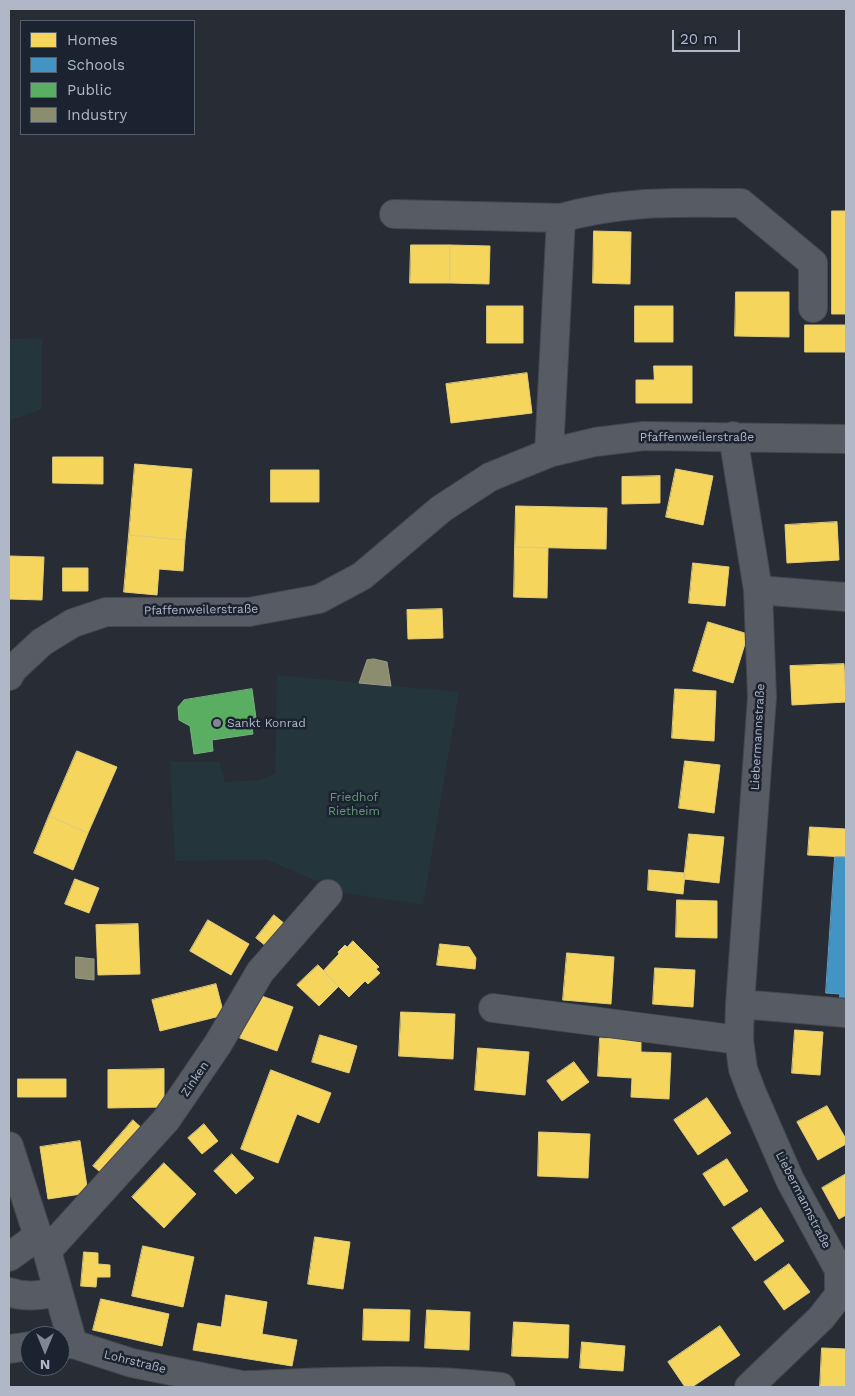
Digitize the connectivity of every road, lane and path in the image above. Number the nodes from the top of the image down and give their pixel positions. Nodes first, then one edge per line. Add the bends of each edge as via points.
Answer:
1 (394, 214) dead end
2 (561, 218) junction
3 (813, 308) dead end
4 (733, 436) junction
5 (846, 438) edge
6 (548, 453) junction
7 (758, 590) junction
8 (846, 596) edge
9 (9, 676) edge
10 (328, 894) dead end
11 (740, 1004) junction
12 (493, 1008) dead end
13 (846, 1013) edge
14 (739, 1040) junction
15 (9, 1146) edge
16 (42, 1244) junction
17 (9, 1257) edge
18 (9, 1292) edge
19 (58, 1292) junction
20 (64, 1326) edge
21 (70, 1346) edge
22 (250, 1386) edge
23 (501, 1387) edge
24 (749, 1387) edge

1 - 2 street
2 - 3 street via 596,208 639,202 741,202 813,263
2 - 6 street
4 - 5 street, Pfaffenweilerstraße
4 - 6 street, Pfaffenweilerstraße via 644,436 595,442
4 - 7 street, Liebermannstraße
6 - 9 street, Pfaffenweilerstraße via 490,477 441,508 362,576 319,599 249,612 106,612 73,623 42,642
7 - 8 street
7 - 11 street, Liebermannstraße via 762,697
10 - 16 street, Zinken via 260,972 218,1044 166,1120
11 - 13 street
11 - 14 street, Liebermannstraße
12 - 14 street
14 - 24 street, Liebermannstraße via 743,1069 790,1180 839,1270 839,1295 821,1318
15 - 16 street, Lohrstraße
16 - 17 street, Zinken
16 - 19 street, Lohrstraße
18 - 19 street via 35,1296
19 - 20 street, Lohrstraße
21 - 22 street, Lohrstraße via 132,1364
22 - 23 street, Lohrstraße via 371,1381

